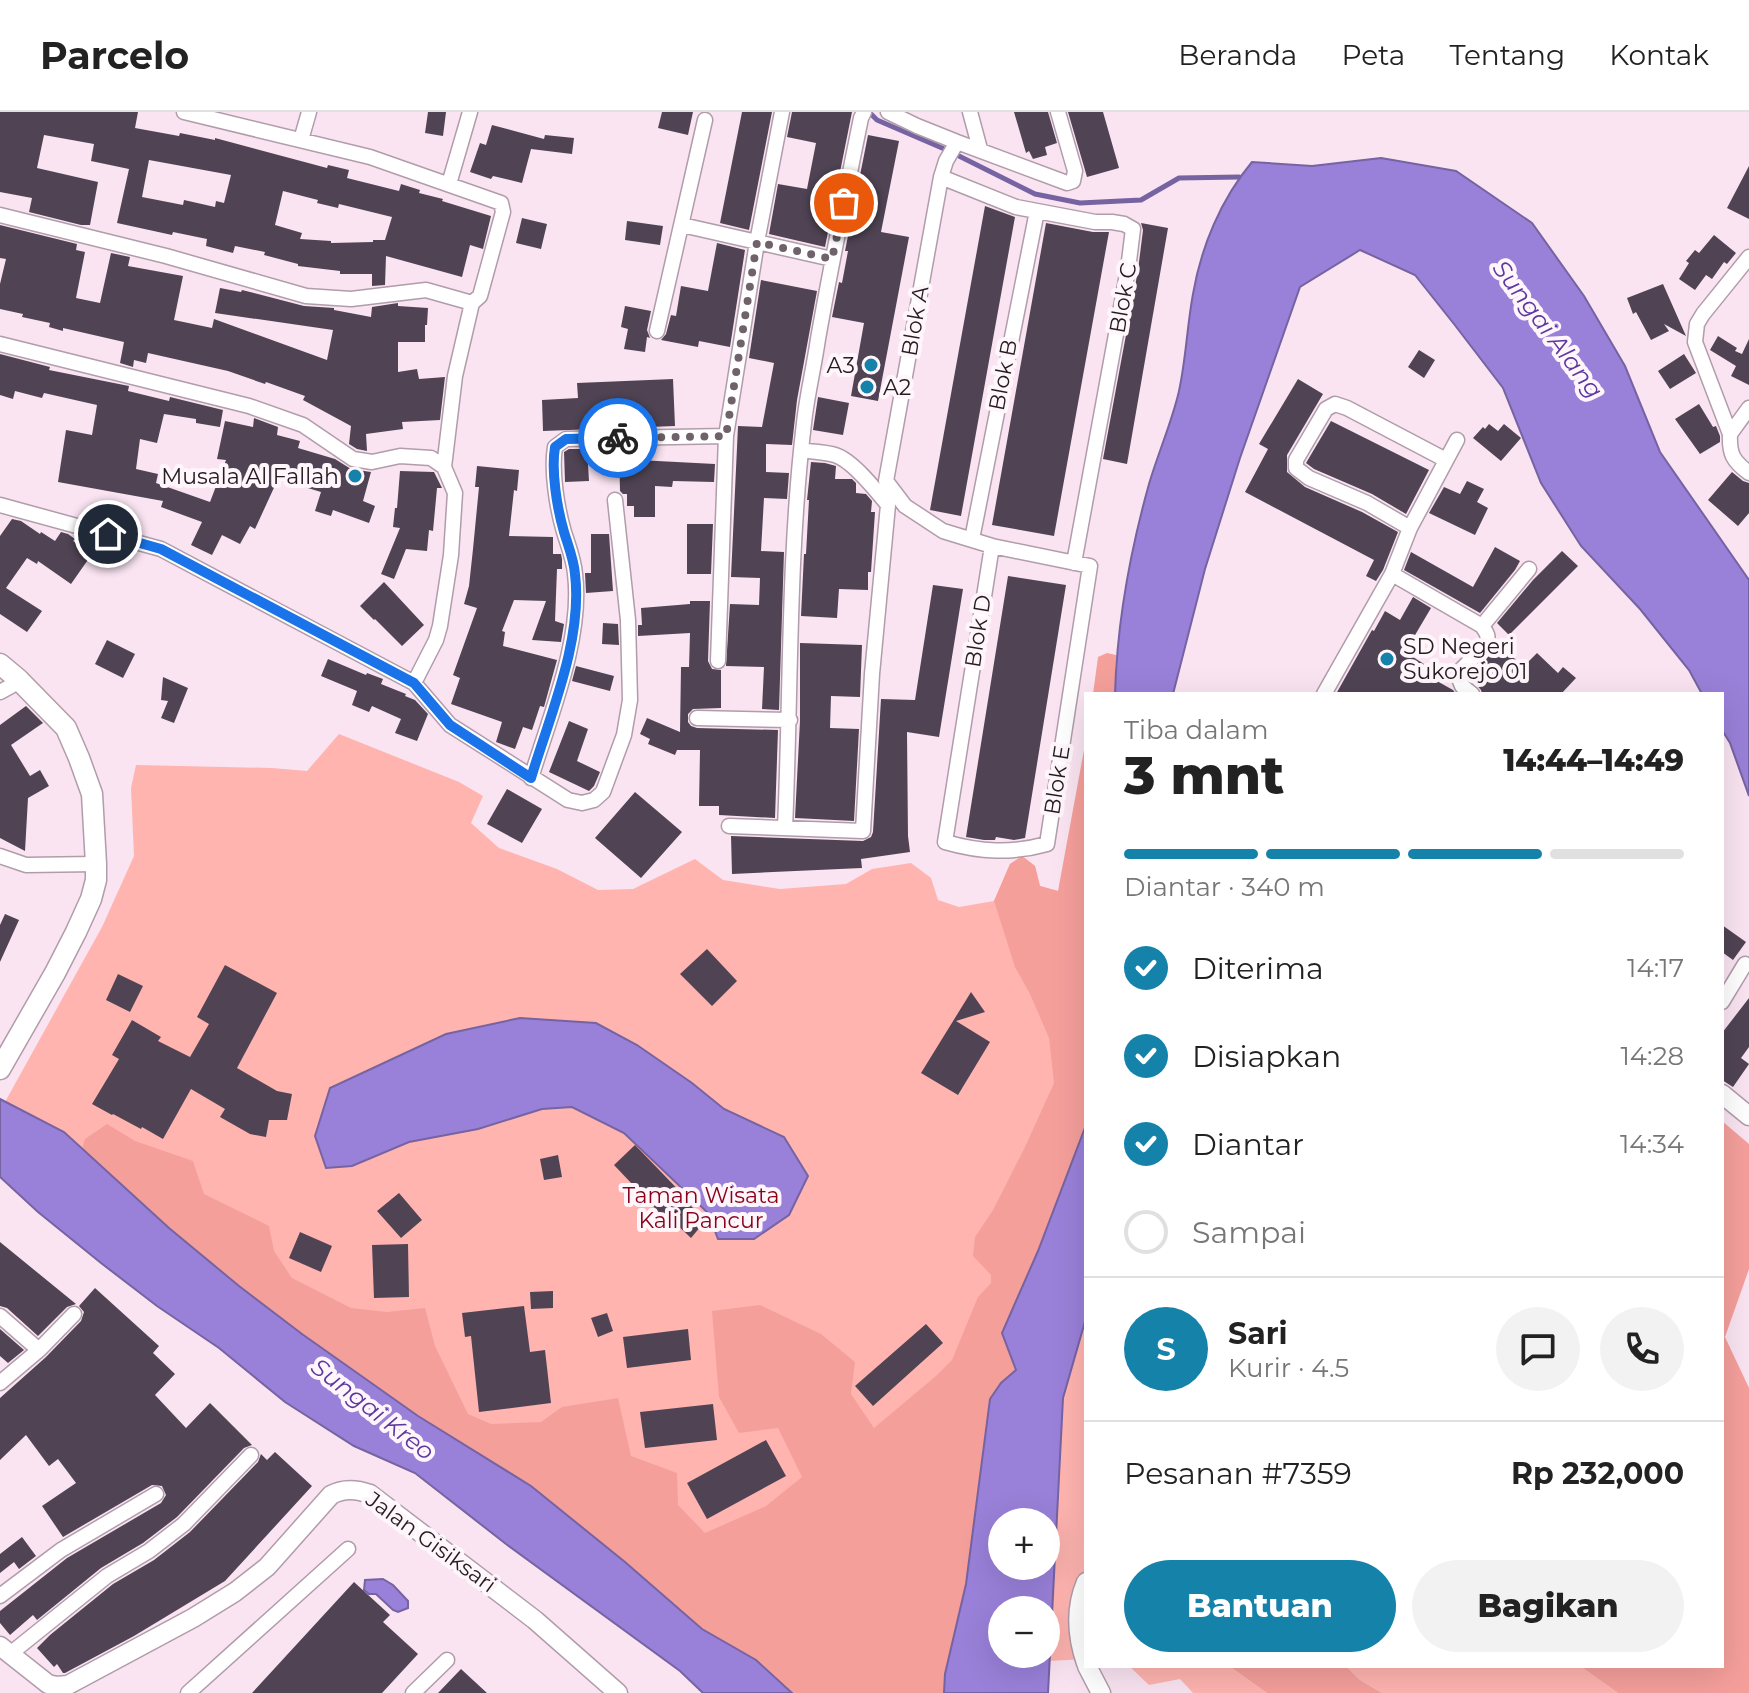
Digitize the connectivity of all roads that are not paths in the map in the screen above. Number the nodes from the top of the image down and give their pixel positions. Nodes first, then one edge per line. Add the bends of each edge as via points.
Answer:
1 (184, 112) edge
2 (309, 112) edge
3 (470, 112) edge
4 (782, 112) edge
5 (888, 112) edge
6 (970, 112) edge
7 (1058, 112) edge
8 (862, 115) edge
9 (705, 120) dead end
10 (301, 140) junction
11 (980, 149) junction
12 (952, 151) junction
13 (941, 177) junction
14 (449, 184) junction
15 (1037, 211) junction
16 (0, 215) edge
17 (682, 225) junction
18 (757, 242) junction
19 (1749, 257) edge
20 (832, 259) junction
21 (476, 300) junction
22 (657, 331) dead end
23 (0, 344) edge
24 (1749, 408) edge
25 (1730, 434) junction
26 (726, 436) junction
27 (1457, 440) dead end
28 (802, 450) junction
29 (1446, 460) junction
30 (444, 467) junction
31 (1749, 473) edge
32 (615, 500) dead end
33 (0, 505) edge
34 (1410, 528) junction
35 (972, 539) junction
36 (992, 546) junction
37 (1074, 563) junction
38 (1529, 569) dead end
39 (1392, 574) junction
40 (1482, 626) junction
41 (718, 661) dead end
42 (0, 664) edge
43 (18, 679) junction
44 (414, 683) junction
45 (0, 692) edge
46 (1325, 692) edge
47 (1470, 692) edge
48 (697, 718) dead end
49 (790, 720) junction
50 (531, 778) junction
51 (729, 826) dead end
52 (785, 828) junction
53 (945, 842) joint
54 (0, 856) edge
55 (96, 864) junction
56 (1745, 964) dead end
57 (1724, 999) edge
58 (1, 1067) edge
59 (1724, 1096) edge
60 (1749, 1116) edge
61 (74, 1314) dead end
62 (0, 1316) edge
63 (39, 1350) junction
64 (0, 1383) edge
65 (251, 1455) dead end
66 (156, 1494) dead end
67 (348, 1549) dead end
68 (1084, 1586) edge
69 (0, 1596) edge
70 (5, 1650) edge
71 (1084, 1658) edge
72 (447, 1660) dead end
73 (1088, 1668) edge
74 (194, 1691) edge
75 (413, 1693) edge
76 (618, 1693) edge
77 (1101, 1693) edge

1 - 10 street
2 - 10 street
3 - 14 street
4 - 18 street
5 - 12 street
6 - 11 street
7 - 11 street via 1075,171 1073,181
8 - 20 street
9 - 17 street
10 - 14 street
11 - 12 street
12 - 13 street, Blok A
13 - 15 street, Blok C
13 - 35 street, Blok A via 886,481 905,506 943,531
14 - 21 street via 501,203 503,212
15 - 35 street, Blok B
15 - 37 street, Blok C via 1133,229
16 - 21 street via 306,296 351,299 426,290
17 - 18 street
17 - 22 street
18 - 20 street
18 - 26 street
19 - 25 street via 1703,314 1695,342
20 - 28 street
21 - 30 street via 455,376
23 - 30 street via 249,406 303,425 353,459 431,458
24 - 25 street
25 - 31 street via 1732,455
26 - 41 street
26 - 50 street via 566,439 555,447 561,522 575,573 575,621
27 - 29 street
28 - 49 street
28 - 52 street via 841,458 888,505 863,831
29 - 34 street
29 - 34 street via 1335,404 1326,409 1296,460 1296,468 1309,478
30 - 44 street via 455,493 451,555 436,640
32 - 50 street via 628,620 630,700 624,735 603,792 594,800 568,800
33 - 44 street via 161,549
34 - 39 street
35 - 36 street
36 - 37 street
36 - 53 street, Blok D
37 - 53 street, Blok E via 1090,566 1047,844 1002,852
38 - 40 street
39 - 40 street
39 - 46 street
40 - 47 street via 1487,643 1458,676
42 - 43 main road
43 - 45 street
43 - 55 main road via 66,728 79,758 92,794
44 - 50 street via 450,725
48 - 49 street
49 - 52 street
51 - 52 street
54 - 55 street via 26,865
55 - 58 main road via 91,899 76,932
56 - 57 street
59 - 60 street
61 - 63 street
62 - 63 street
63 - 64 street
65 - 70 street via 184,1524
66 - 69 street via 61,1550
67 - 74 street
68 - 71 street via 1079,1627
70 - 76 street, Jalan Gisiksari via 48,1684 68,1685 235,1592 267,1567 331,1495 357,1489 535,1620
72 - 75 street
73 - 77 street

